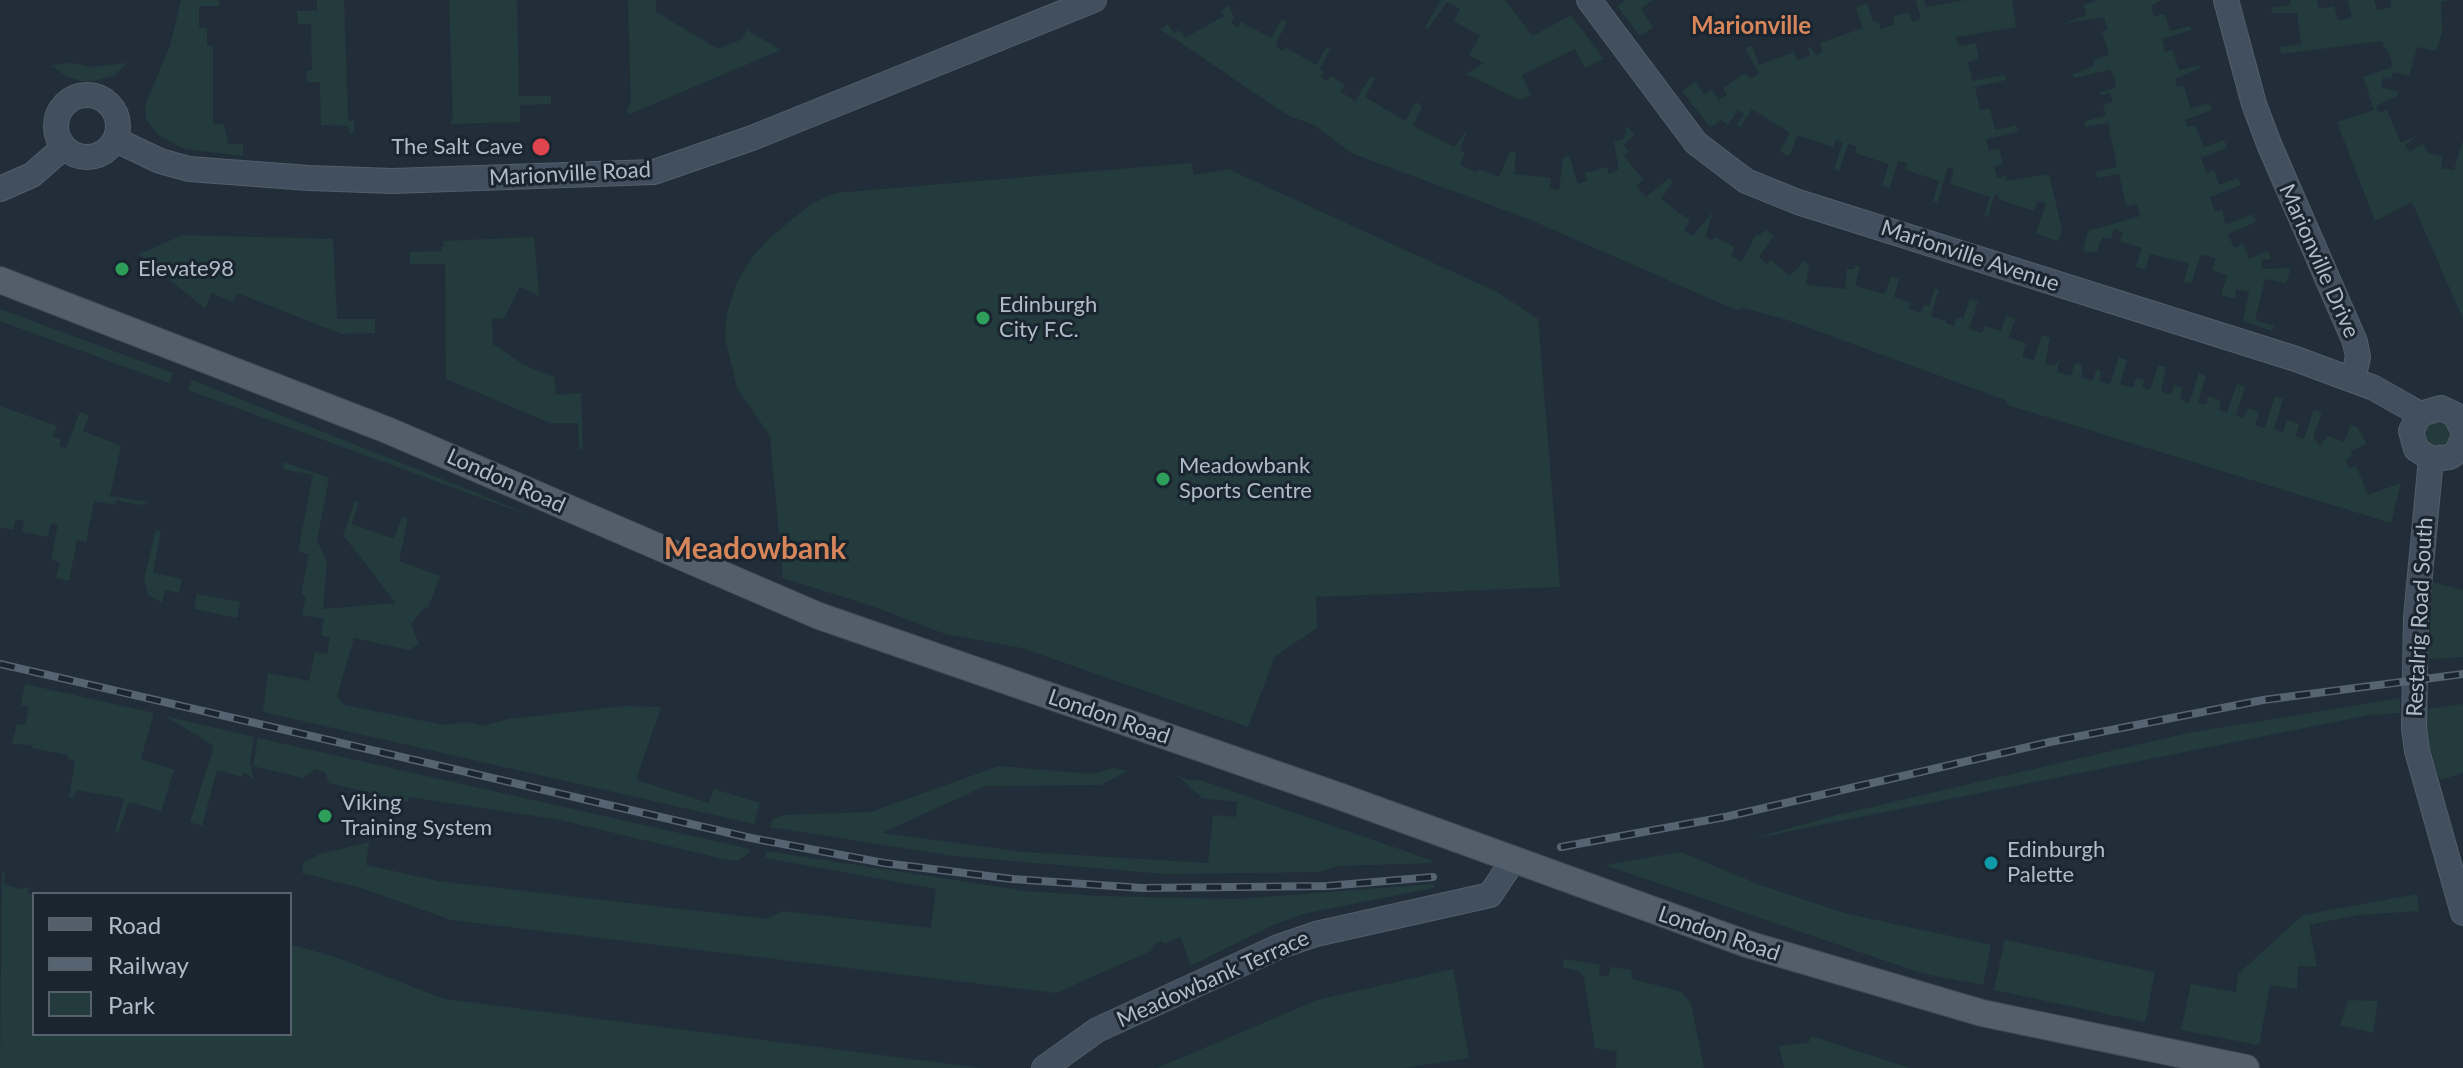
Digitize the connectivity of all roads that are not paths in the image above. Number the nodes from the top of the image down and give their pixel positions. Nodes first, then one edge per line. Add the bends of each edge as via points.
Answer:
1 (1094, 0) edge
2 (1589, 0) edge
3 (2226, 0) edge
4 (116, 140) junction
5 (64, 147) junction
6 (0, 189) edge
7 (0, 280) edge
8 (2353, 379) junction
9 (2420, 414) junction
10 (2463, 430) edge
11 (2463, 438) edge
12 (2431, 459) junction
13 (1514, 859) junction
14 (2463, 913) edge
15 (1044, 1068) edge
16 (2246, 1068) edge

1 - 4 street, Marionville Road via 752,138 646,173 392,181 273,176 189,169
2 - 8 street, Marionville Avenue via 1696,143 1746,181
3 - 8 street, Marionville Drive via 2269,144 2355,342
4 - 5 street via 98,156 74,154
4 - 5 street via 119,121 110,103 80,95 57,116
5 - 6 street via 32,175
7 - 13 main road, London Road via 387,430 808,612
8 - 9 street, Marionville Avenue
9 - 10 street via 2433,408 2447,410
9 - 12 street via 2412,440
11 - 12 street via 2450,457
12 - 14 street, Restalrig Road South via 2416,617 2414,728
13 - 15 street, Meadowbank Terrace via 1490,895 1278,947 1097,1030
13 - 16 main road, London Road via 1747,944 1910,994

